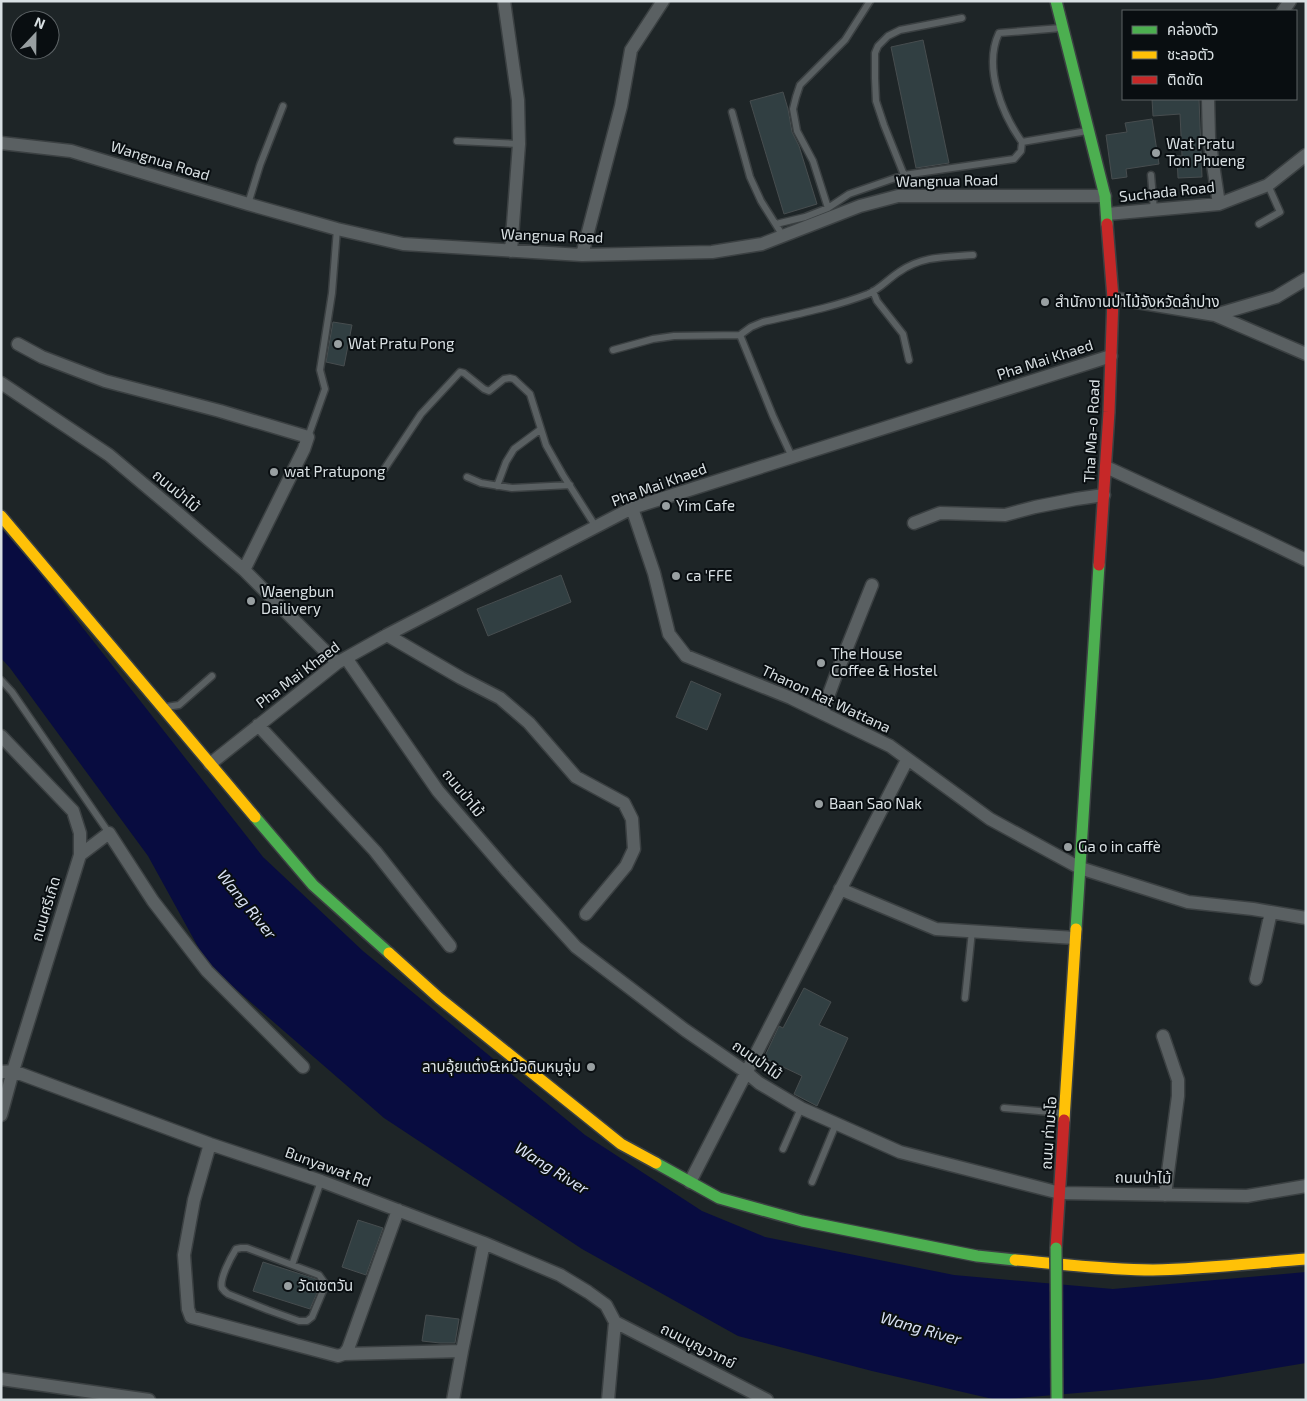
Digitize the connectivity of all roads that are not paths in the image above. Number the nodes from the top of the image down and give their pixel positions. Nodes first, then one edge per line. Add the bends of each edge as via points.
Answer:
1 (504, 1) edge
2 (663, 1) edge
3 (870, 1) edge
4 (1056, 1) edge
5 (962, 18) dead end
6 (1062, 28) junction
7 (1208, 100) edge
8 (283, 106) dead end
9 (732, 112) dead end
10 (1089, 131) junction
11 (457, 141) dead end
12 (1, 142) edge
13 (1022, 142) junction
14 (519, 144) junction
15 (1306, 155) edge
16 (904, 175) junction
17 (1151, 175) dead end
18 (1268, 185) junction
19 (1105, 196) junction
20 (248, 204) junction
21 (1219, 204) junction
22 (828, 208) junction
23 (1154, 210) junction
24 (1107, 214) junction
25 (776, 224) junction
26 (1259, 224) dead end
27 (338, 230) junction
28 (783, 236) junction
29 (511, 251) junction
30 (582, 255) junction
31 (973, 255) dead end
32 (1306, 279) edge
33 (873, 291) junction
34 (1113, 298) junction
35 (1215, 315) junction
36 (740, 335) junction
37 (18, 344) dead end
38 (613, 350) dead end
39 (1306, 354) edge
40 (1111, 356) junction
41 (909, 360) dead end
42 (1, 382) edge
43 (541, 429) junction
44 (308, 437) junction
45 (792, 457) junction
46 (1106, 467) junction
47 (385, 468) dead end
48 (467, 477) dead end
49 (570, 485) junction
50 (496, 486) junction
51 (1104, 496) junction
52 (632, 508) junction
53 (1, 516) edge
54 (914, 523) dead end
55 (596, 527) junction
56 (1306, 560) edge
57 (244, 570) junction
58 (872, 585) dead end
59 (387, 635) junction
60 (342, 661) junction
61 (212, 676) dead end
62 (1, 680) edge
63 (162, 707) junction
64 (822, 713) junction
65 (258, 726) junction
66 (1, 736) edge
67 (907, 760) junction
68 (210, 764) junction
69 (109, 833) junction
70 (80, 855) junction
71 (1080, 868) junction
72 (840, 889) junction
73 (1271, 912) junction
74 (586, 914) dead end
75 (1306, 918) edge
76 (972, 931) junction
77 (1076, 938) junction
78 (450, 946) dead end
79 (1256, 979) dead end
80 (965, 998) dead end
81 (1163, 1036) dead end
82 (303, 1067) dead end
83 (7, 1071) edge
84 (746, 1072) junction
85 (801, 1108) junction
86 (1004, 1108) dead end
87 (1065, 1113) junction
88 (1, 1115) edge
89 (836, 1124) junction
90 (210, 1144) junction
91 (783, 1149) dead end
92 (321, 1181) junction
93 (690, 1182) junction
94 (812, 1182) dead end
95 (1306, 1186) edge
96 (1060, 1193) junction
97 (1165, 1195) junction
98 (398, 1210) junction
99 (484, 1243) junction
100 (1306, 1259) edge
101 (292, 1265) junction
102 (614, 1322) junction
103 (462, 1351) junction
104 (344, 1354) junction
105 (1, 1379) edge
106 (148, 1400) edge
107 (453, 1400) edge
108 (608, 1400) edge
109 (767, 1400) edge
110 (1057, 1400) edge

1 - 14 street via 518,100
2 - 30 street via 631,50 621,106
3 - 22 lane via 845,40 800,85 796,97 797,131 813,161
4 - 6 street, Tha Ma-o Road
5 - 16 lane via 900,30 878,46 876,101
6 - 10 street, Tha Ma-o Road
6 - 13 lane via 999,33 995,42 992,57 995,82 1006,116
7 - 21 street via 1208,138
8 - 20 lane
9 - 25 lane via 750,177
10 - 13 lane
10 - 19 street, Tha Ma-o Road
11 - 14 lane
12 - 20 street, Wangnua Road via 71,151
13 - 16 lane via 1022,151 1014,160
14 - 29 street
15 - 18 street, Suchada Road
16 - 22 lane via 849,194
17 - 23 lane
18 - 21 street, Suchada Road
18 - 26 lane via 1280,212
19 - 24 street, Tha Ma-o Road
19 - 28 street, Wangnua Road via 898,196 860,206
20 - 27 street, Wangnua Road
21 - 23 street, Suchada Road
22 - 25 lane
23 - 24 street, Suchada Road
24 - 34 street, Tha Ma-o Road
25 - 28 lane
27 - 29 street, Wangnua Road via 403,244
27 - 44 lane via 320,370 325,389
28 - 30 street, Wangnua Road via 762,244 712,252
29 - 30 street, Wangnua Road
31 - 33 lane via 922,260
32 - 35 street via 1276,297
33 - 36 lane via 763,322
33 - 41 lane via 903,334
34 - 35 street
34 - 40 street, Tha Ma-o Road
35 - 39 street
36 - 38 lane via 674,336
36 - 45 lane
37 - 44 street via 42,357 105,381
40 - 45 street, Pha Mai Khaed
40 - 46 street, Tha Ma-o Road
42 - 57 street, ถนนป่าไม้ via 109,455
43 - 47 lane via 531,396 514,379 508,378 489,391 460,372 421,414
43 - 49 lane via 546,445
43 - 50 lane via 514,449
44 - 57 street
45 - 52 street, Pha Mai Khaed
46 - 51 street, Tha Ma-o Road
46 - 56 street
48 - 50 lane
49 - 50 lane
49 - 55 lane
51 - 54 street via 1005,515 940,513
51 - 71 street, Tha Ma-o Road
52 - 55 street, Pha Mai Khaed
52 - 64 street, Thanon Rat Wattana via 654,573 669,634 686,656
53 - 63 street
55 - 59 street, Pha Mai Khaed
57 - 60 street, ถนนป่าไม้
58 - 64 street
59 - 60 street, Pha Mai Khaed
59 - 74 street via 500,698 529,723 576,776 624,804 632,819 634,849 626,866
60 - 65 street, Pha Mai Khaed
60 - 84 street, ถนนป่าไม้ via 438,792 576,947
61 - 63 lane via 179,705
62 - 69 lane
63 - 68 street
64 - 67 street, Thanon Rat Wattana via 890,746
65 - 68 street, Pha Mai Khaed
65 - 78 street via 375,851
66 - 70 street, ถนนศรีเกิด via 73,811 80,833
67 - 71 street, Thanon Rat Wattana via 990,820
67 - 72 street
68 - 93 street via 314,884 439,998 621,1144
69 - 70 street
69 - 82 street via 153,901 207,970
70 - 83 street, ถนนศรีเกิด
71 - 73 street, Thanon Rat Wattana via 1188,902
71 - 77 street, ถนน ท่ามะโอ
72 - 76 street via 936,929
72 - 84 street
73 - 75 street, Thanon Rat Wattana
73 - 79 street
76 - 77 street
76 - 80 lane
77 - 87 street, ถนน ท่ามะโอ
81 - 97 street via 1178,1080
83 - 88 street, ถนนศรีเกิด
83 - 90 street, Bunyawat Rd
84 - 85 street, ถนนป่าไม้
84 - 93 street
85 - 89 street, ถนนป่าไม้
85 - 91 lane
86 - 87 lane
87 - 96 street, ถนน ท่ามะโอ
89 - 94 lane
89 - 96 street, ถนนป่าไม้ via 900,1152
90 - 92 street, Bunyawat Rd
90 - 104 street via 194,1200 184,1255 191,1317 338,1356
92 - 98 street, Bunyawat Rd
92 - 101 lane
93 - 100 street via 719,1198 802,1221 977,1256 1151,1270
95 - 97 street, ถนนป่าไม้ via 1247,1196
96 - 97 street, ถนนป่าไม้
96 - 110 street, ถนน ท่ามะโอ, bridge via 1056,1248
98 - 99 street, Bunyawat Rd
98 - 104 street
99 - 102 street, Bunyawat Rd via 560,1275 588,1292 606,1305
99 - 103 street
101 - 101 lane via 319,1275 324,1282 318,1305 312,1318 307,1320 299,1321 268,1310 228,1294 222,1286 236,1249 246,1248
102 - 108 street
102 - 109 street, ถนนบุญวาทย์
103 - 104 street
103 - 107 street
105 - 106 street

